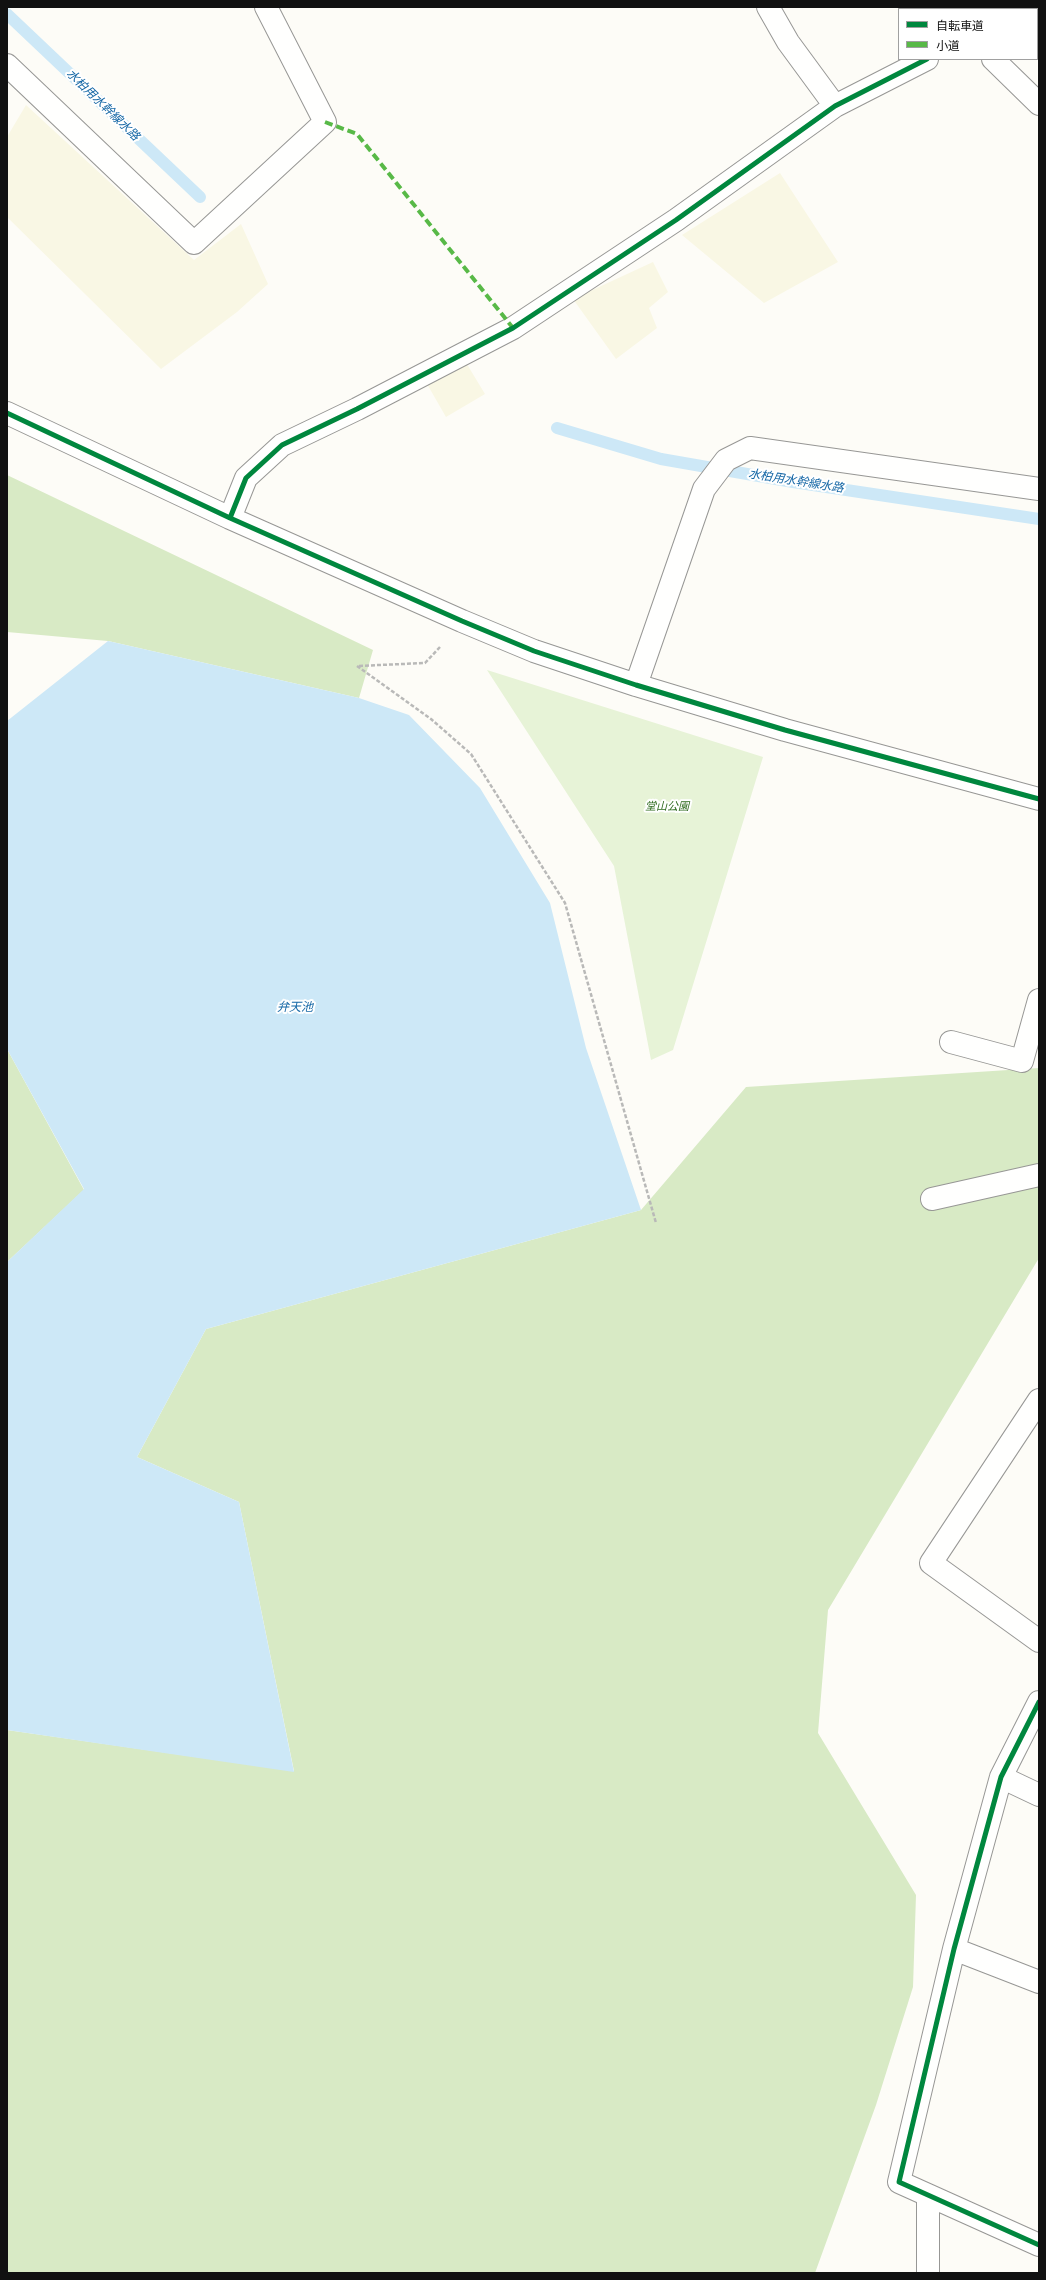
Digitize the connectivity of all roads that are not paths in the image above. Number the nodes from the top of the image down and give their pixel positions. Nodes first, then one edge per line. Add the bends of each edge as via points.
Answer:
1 (266, 7) edge
2 (768, 7) edge
3 (925, 60) edge
4 (994, 60) edge
5 (7, 65) edge
6 (1039, 104) edge
7 (835, 106) junction
8 (7, 413) edge
9 (1039, 489) edge
10 (230, 518) junction
11 (636, 685) junction
12 (1039, 799) edge
13 (1039, 1000) edge
14 (951, 1042) dead end
15 (1039, 1175) edge
16 (932, 1199) dead end
17 (1039, 1400) edge
18 (1039, 1641) edge
19 (1039, 1702) edge
20 (1001, 1776) junction
21 (1039, 1795) edge
22 (954, 1949) junction
23 (1039, 1982) edge
24 (928, 2196) junction
25 (1039, 2246) edge
26 (928, 2273) edge

1 - 5 street via 325,122 194,243
2 - 7 street via 788,42
3 - 7 street
4 - 6 street
7 - 10 street via 676,220 513,328 282,445 246,478
8 - 10 street
9 - 11 street via 750,448 726,460 704,489
10 - 11 street via 534,651
11 - 12 street via 785,730
13 - 14 street via 1022,1061
15 - 16 street
17 - 18 street via 931,1563
19 - 20 street
20 - 21 street
20 - 22 street
22 - 23 street
22 - 24 street via 899,2182
24 - 25 street
24 - 26 street

